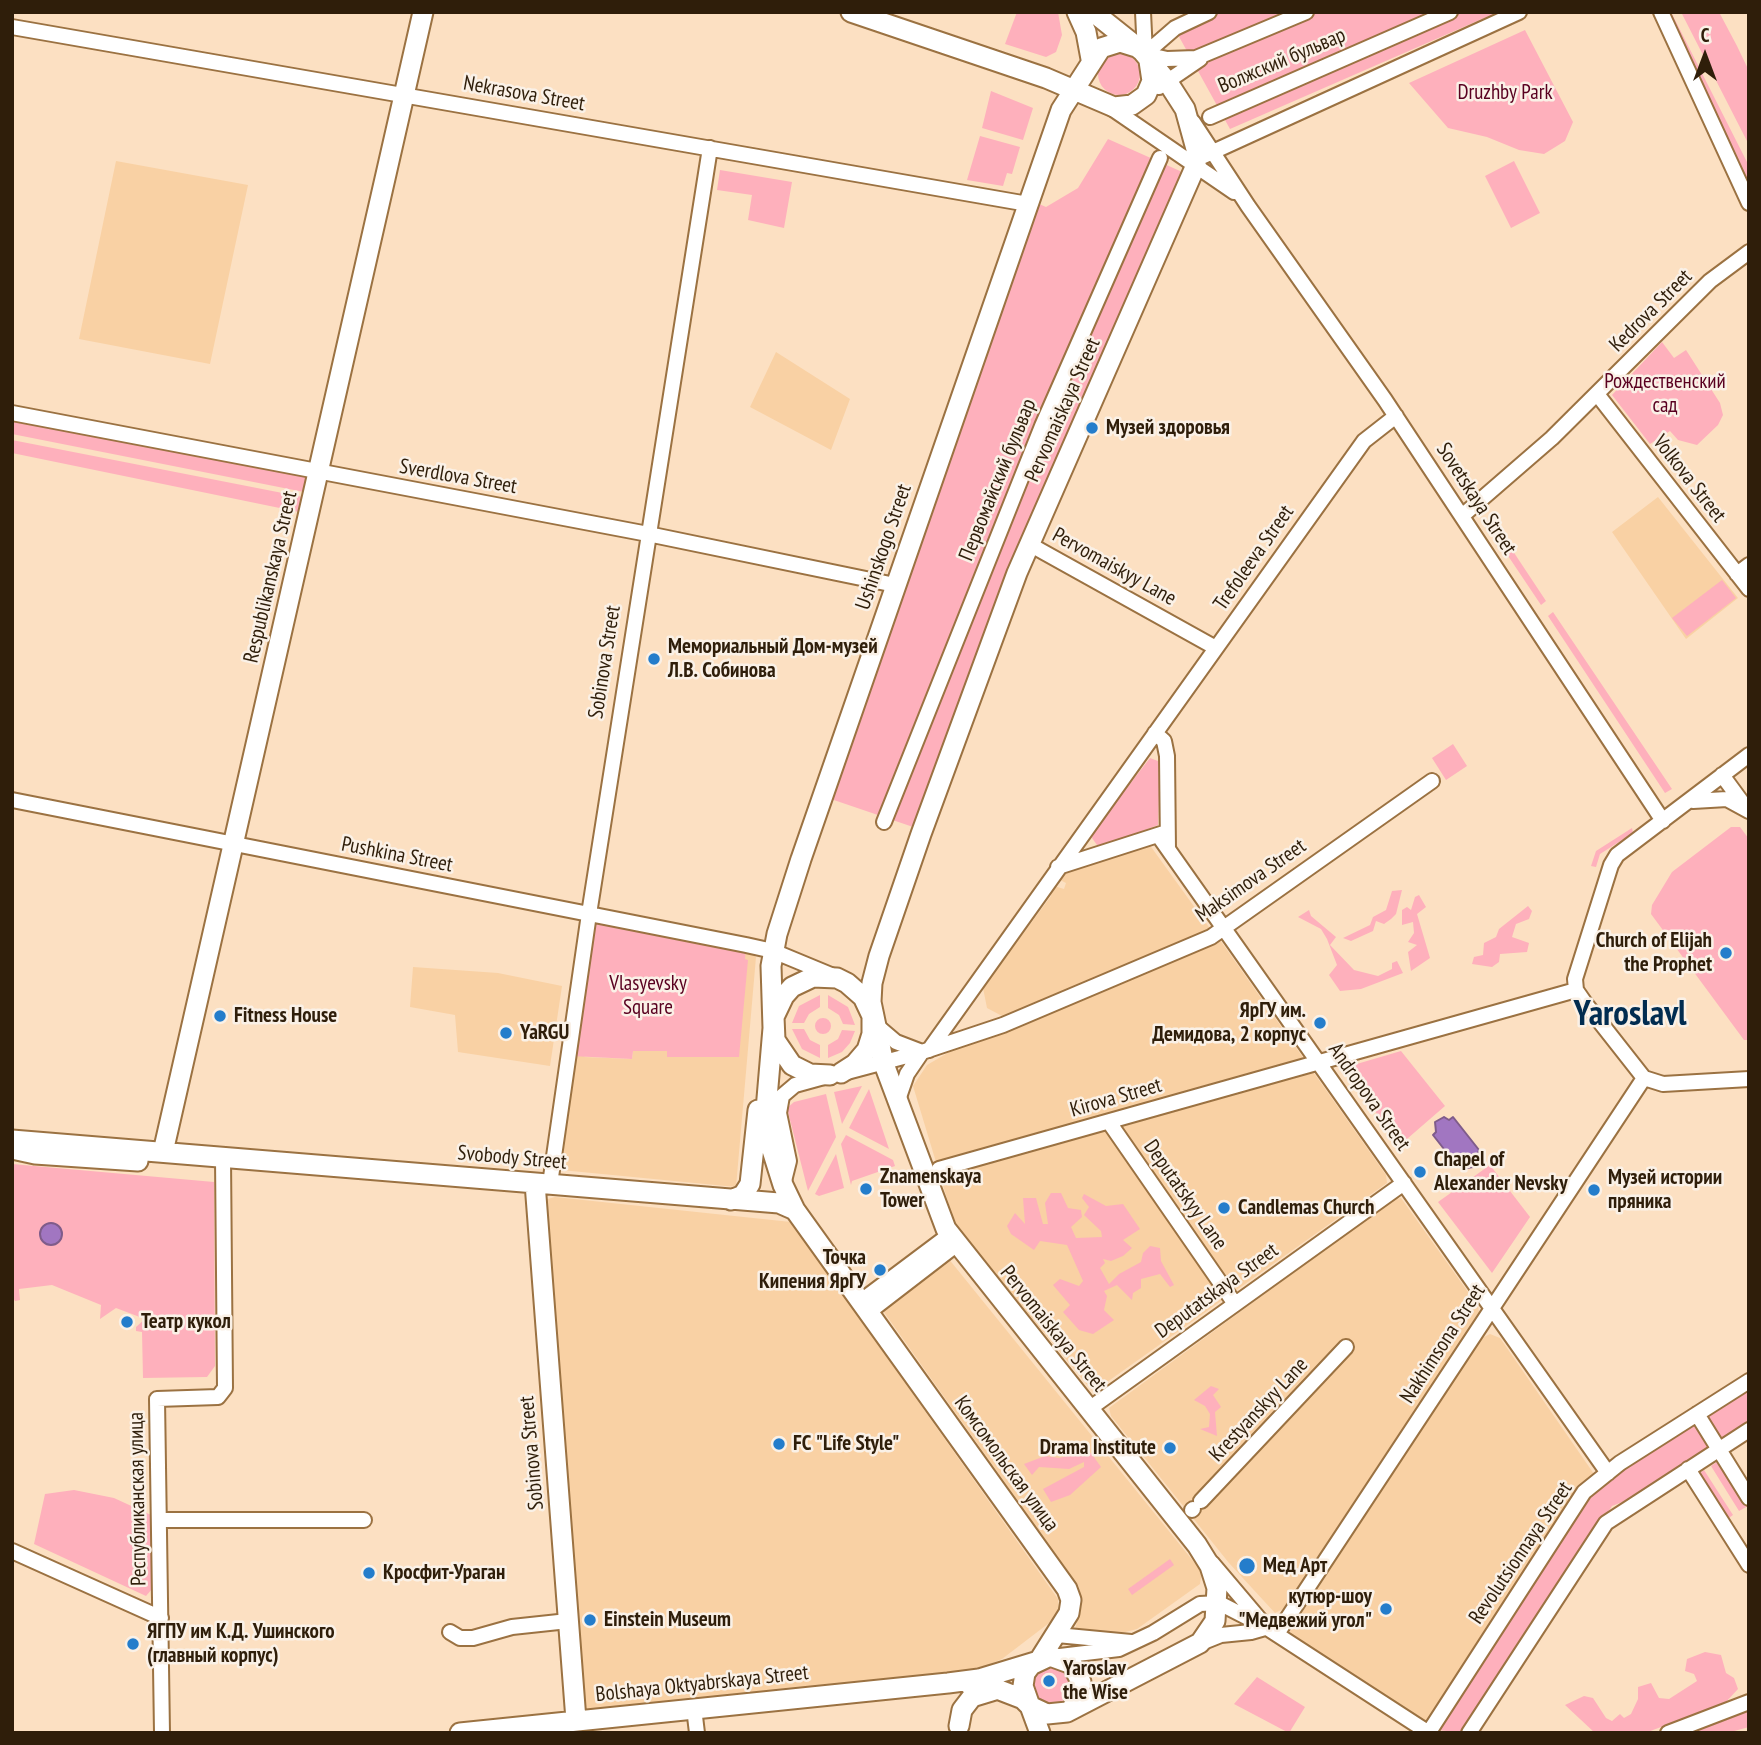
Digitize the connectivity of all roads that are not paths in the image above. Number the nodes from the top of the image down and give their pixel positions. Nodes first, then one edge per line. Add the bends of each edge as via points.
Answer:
1 (423, 12) edge
2 (851, 12) edge
3 (1077, 12) edge
4 (1093, 12) edge
5 (1143, 12) edge
6 (1209, 12) edge
7 (1307, 12) edge
8 (1450, 12) edge
9 (1519, 12) edge
10 (1661, 12) edge
11 (881, 17) edge
12 (12, 27) edge
13 (1144, 54) junction
14 (1208, 54) junction
15 (1089, 64) junction
16 (1046, 78) junction
17 (1167, 81) junction
18 (1074, 90) junction
19 (405, 94) junction
20 (1142, 98) junction
21 (1103, 103) junction
22 (1185, 109) junction
23 (1061, 110) junction
24 (1210, 117) dead end
25 (710, 148) junction
26 (1212, 150) junction
27 (1160, 158) dead end
28 (1196, 164) junction
29 (1749, 203) edge
30 (1028, 204) junction
31 (1248, 206) junction
32 (1749, 252) edge
33 (1597, 394) junction
34 (12, 413) edge
35 (1396, 416) junction
36 (318, 473) junction
37 (1462, 516) junction
38 (648, 534) junction
39 (1029, 544) junction
40 (1743, 569) edge
41 (895, 585) junction
42 (1749, 589) edge
43 (1216, 648) junction
44 (1155, 733) junction
45 (1749, 755) edge
46 (1722, 775) junction
47 (1432, 781) dead end
48 (12, 800) edge
49 (1692, 802) junction
50 (1749, 811) edge
51 (1663, 821) junction
52 (884, 822) dead end
53 (1086, 828) junction
54 (1163, 833) junction
55 (232, 844) junction
56 (1106, 852) junction
57 (1058, 867) junction
58 (589, 914) junction
59 (1223, 927) junction
60 (773, 951) junction
61 (848, 983) junction
62 (1576, 990) junction
63 (872, 1016) junction
64 (773, 1028) junction
65 (926, 1051) junction
66 (1319, 1063) junction
67 (884, 1064) junction
68 (836, 1074) junction
69 (1644, 1078) junction
70 (767, 1079) junction
71 (1749, 1079) edge
72 (898, 1100) junction
73 (1109, 1122) junction
74 (12, 1139) edge
75 (35, 1147) junction
76 (12, 1149) edge
77 (162, 1158) junction
78 (223, 1158) junction
79 (939, 1169) dead end
80 (1404, 1183) junction
81 (542, 1184) junction
82 (783, 1185) junction
83 (731, 1200) junction
84 (751, 1201) junction
85 (795, 1210) junction
86 (953, 1240) junction
87 (1230, 1298) junction
88 (865, 1306) junction
89 (1492, 1308) junction
90 (1346, 1347) dead end
91 (1749, 1381) edge
92 (1089, 1409) junction
93 (1697, 1413) junction
94 (1749, 1430) edge
95 (1720, 1448) junction
96 (1688, 1469) junction
97 (1608, 1473) junction
98 (1749, 1498) edge
99 (1195, 1507) dead end
100 (159, 1520) junction
101 (364, 1520) dead end
102 (1197, 1545) junction
103 (12, 1551) edge
104 (1749, 1565) edge
105 (1219, 1603) junction
106 (161, 1618) junction
107 (568, 1621) junction
108 (1272, 1631) junction
109 (450, 1632) dead end
110 (1057, 1636) junction
111 (1136, 1642) junction
112 (1200, 1643) junction
113 (1044, 1659) junction
114 (963, 1686) junction
115 (1006, 1691) junction
116 (1749, 1702) edge
117 (1030, 1706) junction
118 (694, 1707) junction
119 (1070, 1710) junction
120 (577, 1726) edge
121 (959, 1730) edge
122 (162, 1733) edge
123 (460, 1733) edge
124 (697, 1733) edge
125 (1040, 1733) edge
126 (1060, 1733) edge
127 (1429, 1733) edge
128 (1469, 1733) edge
129 (1668, 1733) edge

1 - 19 main road, Respublikanskaya Street
2 - 11 main road
3 - 15 main road via 1086,32
4 - 13 main road
5 - 13 street
6 - 13 street via 1175,28
7 - 14 street
8 - 24 street, Волжский бульвар
9 - 26 street, Pervomaiskaya Street
10 - 29 street
11 - 16 main road
12 - 19 street, Nekrasova Street
13 - 14 street via 1179,60
13 - 15 main road via 1114,43 1101,48
13 - 17 main road
13 - 20 main road via 1152,81
14 - 17 street
15 - 16 main road via 1072,74
15 - 18 main road, Ushinskogo Street
15 - 21 main road via 1091,91
16 - 18 main road
16 - 23 main road via 1057,88
17 - 20 street
17 - 22 main road
18 - 21 main road
18 - 23 main road, Ushinskogo Street
19 - 25 street, Nekrasova Street
19 - 36 main road, Respublikanskaya Street
20 - 21 main road via 1126,107
21 - 28 street, Sovetskaya Street
22 - 26 street, Sovetskaya Street
22 - 28 main road
23 - 30 main road, Ushinskogo Street
25 - 30 street, Nekrasova Street
25 - 38 street, Sobinova Street
26 - 28 street, Pervomaiskaya Street
26 - 31 street, Sovetskaya Street
27 - 52 street, Первомайский бульвар via 1042,426
28 - 31 street, Sovetskaya Street
28 - 39 main road, Pervomaiskaya Street
30 - 41 main road, Ushinskogo Street
31 - 35 street, Sovetskaya Street
32 - 33 street, Kedrova Street via 1710,281
33 - 37 street, Kedrova Street
33 - 40 street, Volkova Street
34 - 36 street, Sverdlova Street
35 - 37 street, Sovetskaya Street
35 - 43 street, Trefoleeva Street via 1364,441
36 - 38 street, Sverdlova Street
36 - 55 main road, Respublikanskaya Street
37 - 51 street, Sovetskaya Street
38 - 41 street, Sverdlova Street
38 - 58 street, Sobinova Street
39 - 43 street, Pervomaiskyy Lane
39 - 63 main road, Pervomaiskaya Street via 879,956 872,983
40 - 42 street, Volkova Street
41 - 60 main road, Ushinskogo Street
43 - 44 street, Trefoleeva Street
44 - 53 street, Trefoleeva Street
44 - 54 street via 1164,741 1167,756
45 - 46 street
46 - 49 street
46 - 50 street
47 - 59 street, Maksimova Street
48 - 55 street, Pushkina Street
49 - 50 street via 1727,799
49 - 51 street
51 - 62 street via 1611,865 1577,968
53 - 56 street via 1087,845
53 - 57 street, Trefoleeva Street
54 - 56 street
54 - 59 street, Andropova Street via 1168,849
55 - 58 street, Pushkina Street
55 - 77 main road, Respublikanskaya Street
56 - 57 street
57 - 65 street, Trefoleeva Street
58 - 60 street, Pushkina Street
58 - 81 street, Sobinova Street
59 - 65 street, Maksimova Street via 1211,937 1003,1025
59 - 66 street, Andropova Street
60 - 61 street, Pushkina Street
60 - 64 main road, Ushinskogo Street
61 - 63 main road via 863,997
61 - 64 main road via 825,976 792,987 778,1006
62 - 66 street
62 - 69 street
63 - 65 street via 890,1038
63 - 67 main road, Pervomaiskaya Street
63 - 68 main road via 867,1050 855,1064
64 - 68 main road via 779,1049 792,1065 810,1074
64 - 70 main road
65 - 67 street, Maksimova Street
65 - 72 street, Trefoleeva Street via 907,1074
66 - 73 street, Kirova Street
66 - 80 street, Andropova Street
67 - 68 street, Maksimova Street
67 - 72 main road, Pervomaiskaya Street
68 - 82 street, Maksimova Street via 795,1085 782,1096 779,1113 789,1161
69 - 71 street via 1662,1084
69 - 89 street, Nakhimsona Street
70 - 82 main road via 771,1147
70 - 83 main road via 758,1108 750,1184 743,1195
72 - 86 main road, Pervomaiskaya Street
73 - 79 street, Kirova Street
73 - 87 street, Deputatskyy Lane
74 - 75 main road, Svobody Street
75 - 76 main road, Svobody Street
75 - 77 main road, Svobody Street
77 - 78 main road, Svobody Street
78 - 81 main road, Svobody Street
78 - 100 street, Республиканская улица via 225,1388 218,1397 157,1399
80 - 87 street, Deputatskaya Street
80 - 89 street, Andropova Street
81 - 83 main road, Svobody Street
81 - 107 main road, Sobinova Street
82 - 84 main road
82 - 85 main road
83 - 84 main road, Svobody Street
84 - 85 main road, Svobody Street via 779,1203
85 - 88 main road, Комсомольская улица
86 - 88 street
86 - 92 main road, Pervomaiskaya Street
87 - 92 street, Deputatskaya Street
88 - 110 main road, Комсомольская улица via 1067,1589 1070,1609
89 - 97 street, Andropova Street
89 - 108 street, Nakhimsona Street via 1291,1613
90 - 99 street, Krestyanskyy Lane
91 - 93 street, Revolutsionnaya Street
92 - 102 main road, Pervomaiskaya Street
93 - 95 street
93 - 97 street, Revolutsionnaya Street
94 - 95 street
95 - 96 street
95 - 98 street
96 - 104 street
96 - 128 street via 1606,1523
97 - 127 street, Revolutsionnaya Street via 1582,1495
100 - 101 street
100 - 106 street, Республиканская улица
102 - 105 main road, Pervomaiskaya Street via 1210,1566
102 - 108 street
103 - 106 street
105 - 108 street
105 - 111 street via 1200,1604
105 - 112 main road via 1212,1628
106 - 122 street, Республиканская улица
107 - 109 street via 473,1637 460,1638
107 - 120 main road, Sobinova Street
108 - 112 street via 1221,1635
108 - 127 street
110 - 111 street
110 - 113 main road, Комсомольская улица
111 - 113 street via 1099,1653
112 - 119 main road
113 - 114 main road
113 - 117 main road via 1023,1679
113 - 119 main road via 1072,1664 1080,1675 1081,1690
114 - 115 main road
114 - 118 main road, Bolshaya Oktyabrskaya Street
114 - 121 street
115 - 117 main road
115 - 121 main road via 986,1690 972,1697 962,1710
116 - 129 street
117 - 119 main road via 1047,1714
117 - 125 main road
118 - 120 main road, Bolshaya Oktyabrskaya Street
118 - 124 street
119 - 126 main road
120 - 123 main road, Bolshaya Oktyabrskaya Street

